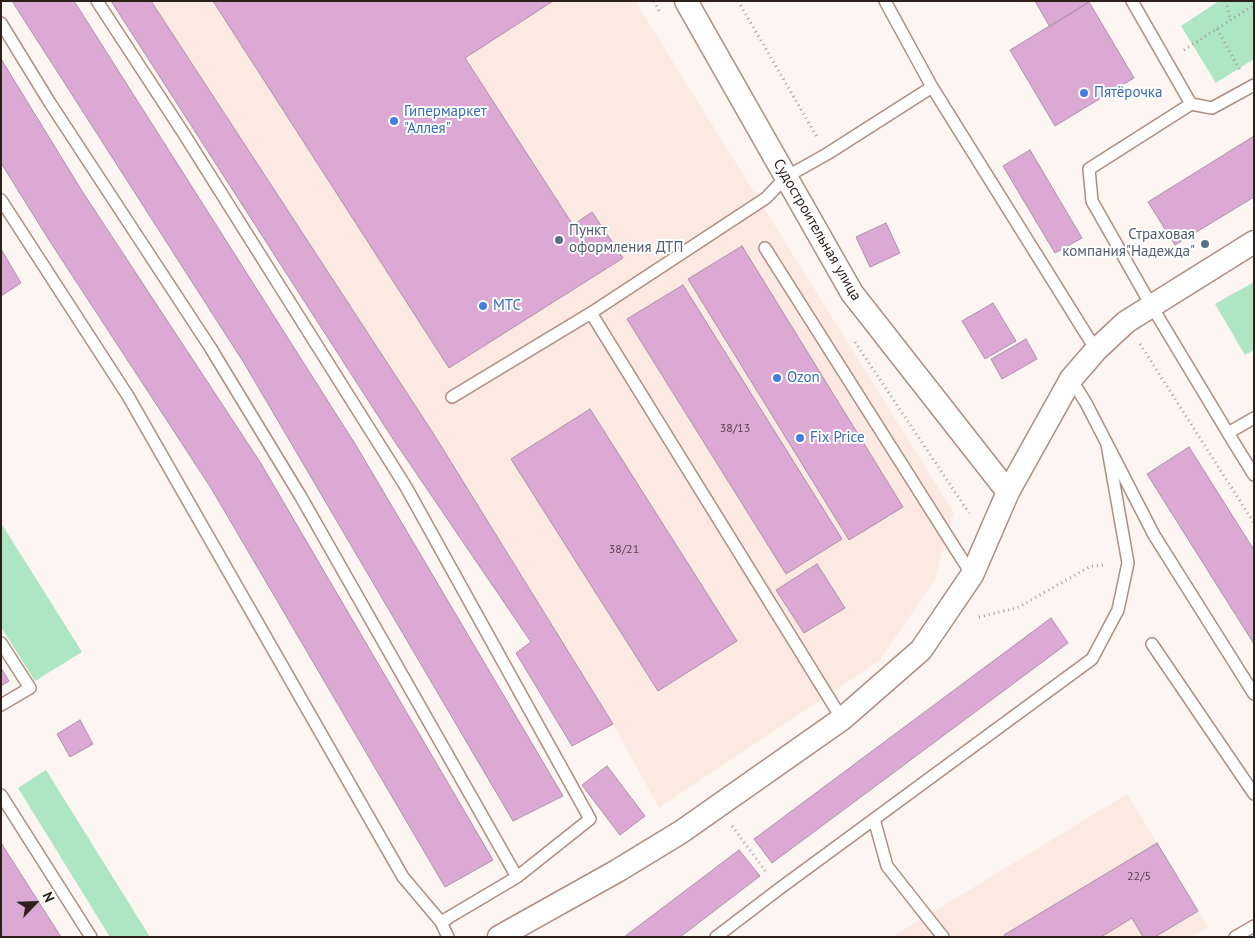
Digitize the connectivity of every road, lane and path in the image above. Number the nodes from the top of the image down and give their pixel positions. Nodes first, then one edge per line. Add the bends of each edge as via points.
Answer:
1 (97, 1) edge
2 (686, 1) edge
3 (738, 1) edge
4 (885, 1) edge
5 (1132, 1) edge
6 (1226, 1) edge
7 (1254, 5) edge
8 (1230, 20) junction
9 (1, 23) edge
10 (1217, 29) junction
11 (1167, 61) junction
12 (1252, 87) edge
13 (932, 88) junction
14 (1190, 104) junction
15 (827, 154) junction
16 (786, 177) junction
17 (1, 200) edge
18 (1254, 242) edge
19 (765, 248) dead end
20 (1151, 305) junction
21 (591, 312) junction
22 (1126, 322) junction
23 (1096, 350) junction
24 (1072, 379) junction
25 (452, 397) dead end
26 (1254, 418) edge
27 (1228, 434) junction
28 (1107, 444) junction
29 (1254, 474) edge
30 (1008, 492) junction
31 (1254, 523) edge
32 (1128, 563) junction
33 (972, 575) junction
34 (979, 617) dead end
35 (1, 642) edge
36 (1152, 644) dead end
37 (1254, 694) edge
38 (1, 705) edge
39 (842, 719) junction
40 (1254, 794) edge
41 (1, 795) edge
42 (874, 819) junction
43 (729, 821) dead end
44 (517, 877) junction
45 (779, 889) junction
46 (441, 922) junction
47 (1254, 926) edge
48 (91, 937) edge
49 (448, 937) edge
50 (499, 937) edge
51 (716, 937) edge
52 (943, 937) edge
53 (1235, 937) edge

1 - 44 lane via 406,487 590,819
2 - 16 street, Судостроительная улица
3 - 15 path
4 - 13 lane
5 - 11 lane
6 - 8 path
7 - 8 path
8 - 10 path
9 - 44 lane via 276,455
10 - 11 path
10 - 12 path
11 - 14 lane
12 - 14 lane via 1212,108
13 - 15 lane
13 - 23 lane
14 - 20 lane via 1089,169 1092,201
15 - 16 lane
16 - 21 lane via 766,198
16 - 30 street, Судостроительная улица via 852,294
17 - 46 lane via 128,396 403,877
18 - 20 street
19 - 33 lane
20 - 22 street
20 - 27 lane
21 - 25 lane
21 - 39 lane
22 - 23 street
22 - 31 path
23 - 24 street
24 - 28 lane
24 - 30 street
26 - 27 lane
27 - 29 lane
28 - 32 lane
28 - 37 lane via 1154,536
30 - 33 street
32 - 34 path via 1091,566 1017,608
32 - 42 lane via 1118,610 1092,658
33 - 39 street via 921,650
35 - 38 lane via 30,688
36 - 40 lane
39 - 50 street via 681,832
41 - 48 lane
42 - 45 lane
42 - 52 lane via 887,866
43 - 45 path
44 - 46 lane
45 - 51 lane
46 - 49 lane
47 - 53 lane

